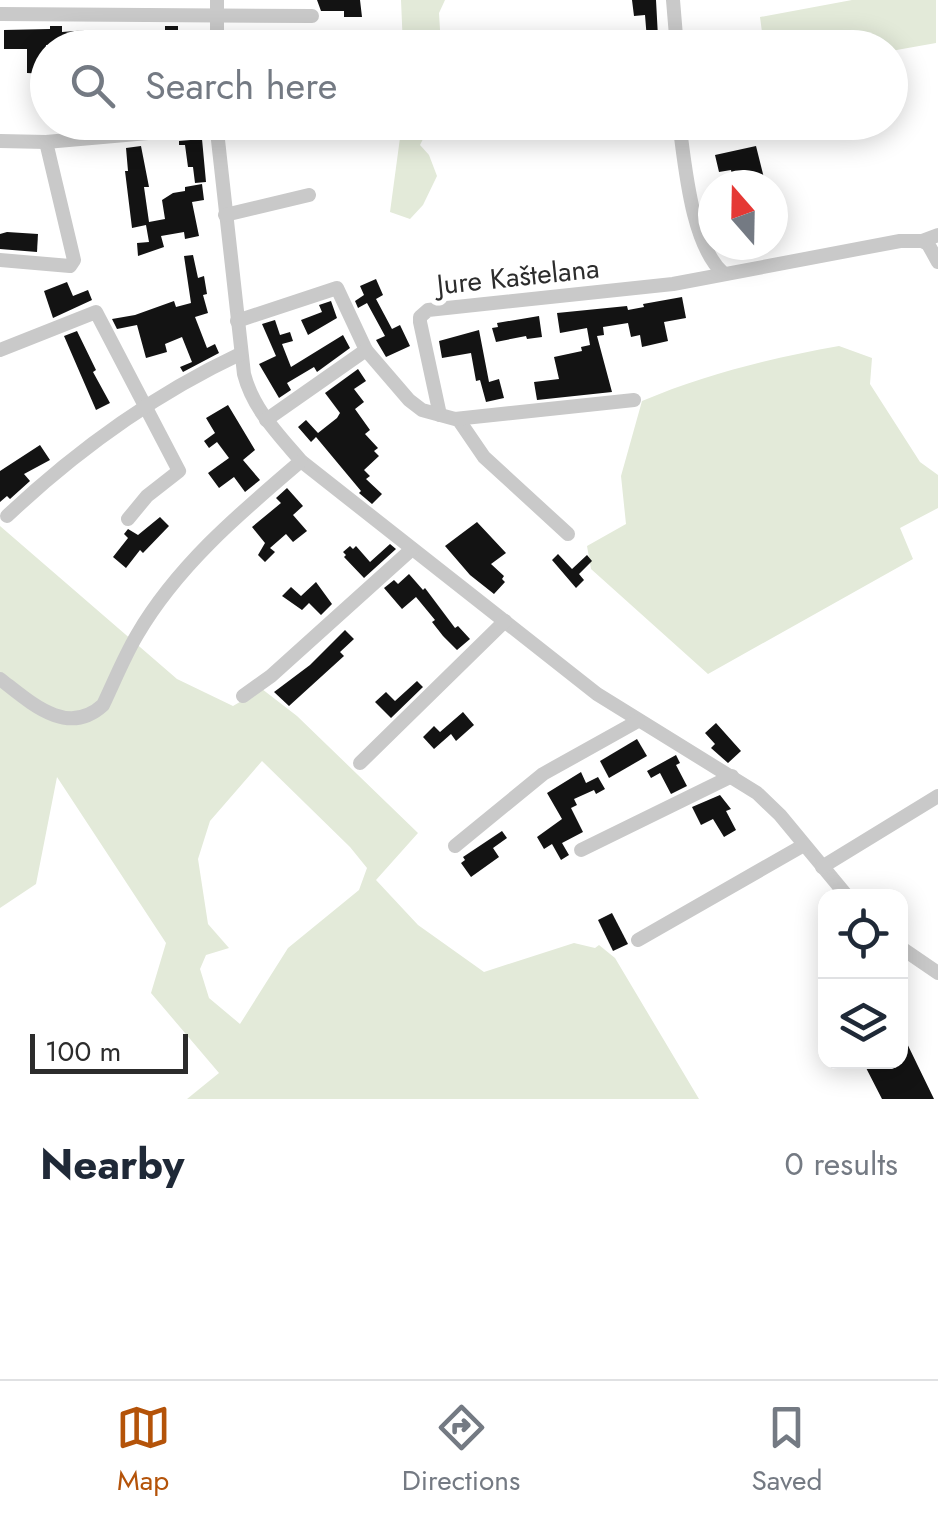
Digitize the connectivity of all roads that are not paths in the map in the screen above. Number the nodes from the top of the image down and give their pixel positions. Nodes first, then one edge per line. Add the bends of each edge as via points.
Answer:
1 (673, 0) edge
2 (218, 7) edge
3 (0, 14) edge
4 (312, 16) dead end
5 (675, 30) edge
6 (66, 140) edge
7 (217, 140) edge
8 (682, 140) edge
9 (0, 141) edge
10 (46, 142) junction
11 (310, 195) dead end
12 (224, 214) junction
13 (938, 235) edge
14 (922, 240) junction
15 (0, 260) edge
16 (710, 261) junction
17 (938, 262) edge
18 (723, 272) junction
19 (703, 278) junction
20 (237, 321) junction
21 (0, 350) edge
22 (366, 350) junction
23 (240, 354) junction
24 (634, 400) dead end
25 (144, 405) junction
26 (440, 415) junction
27 (458, 419) junction
28 (266, 420) junction
29 (301, 461) junction
30 (8, 516) dead end
31 (128, 519) dead end
32 (568, 534) dead end
33 (412, 549) junction
34 (505, 621) junction
35 (0, 679) edge
36 (243, 696) dead end
37 (638, 721) junction
38 (360, 763) dead end
39 (732, 776) junction
40 (938, 796) edge
41 (804, 845) junction
42 (455, 846) dead end
43 (581, 850) dead end
44 (822, 868) junction
45 (840, 889) edge
46 (638, 940) dead end
47 (908, 952) edge
48 (938, 973) edge

1 - 5 street
2 - 3 street
2 - 4 street
6 - 10 street
7 - 12 street
8 - 16 street
9 - 10 street
10 - 15 street via 74,260 58,267
11 - 12 street
12 - 20 street
13 - 14 street, Jure Kaštelana
14 - 17 street
14 - 18 street, Jure Kaštelana
16 - 18 street
16 - 19 street
18 - 19 street, Jure Kaštelana
19 - 26 street, Jure Kaštelana via 428,310 420,322
20 - 22 street via 337,288
20 - 23 street
21 - 25 street via 96,312
22 - 26 street via 409,400
22 - 28 street
23 - 25 street
23 - 28 street
24 - 27 street
25 - 30 street
25 - 31 street via 179,471
26 - 27 street
27 - 32 street via 484,457
28 - 29 street
29 - 33 street
29 - 35 street via 222,530 160,600 103,705 89,717 46,714
33 - 34 street
33 - 36 street
34 - 37 street
34 - 38 street
37 - 39 street
37 - 42 street via 543,774
39 - 41 street via 769,804
39 - 43 street
40 - 44 street
41 - 44 street
41 - 46 street
44 - 45 street
47 - 48 street

